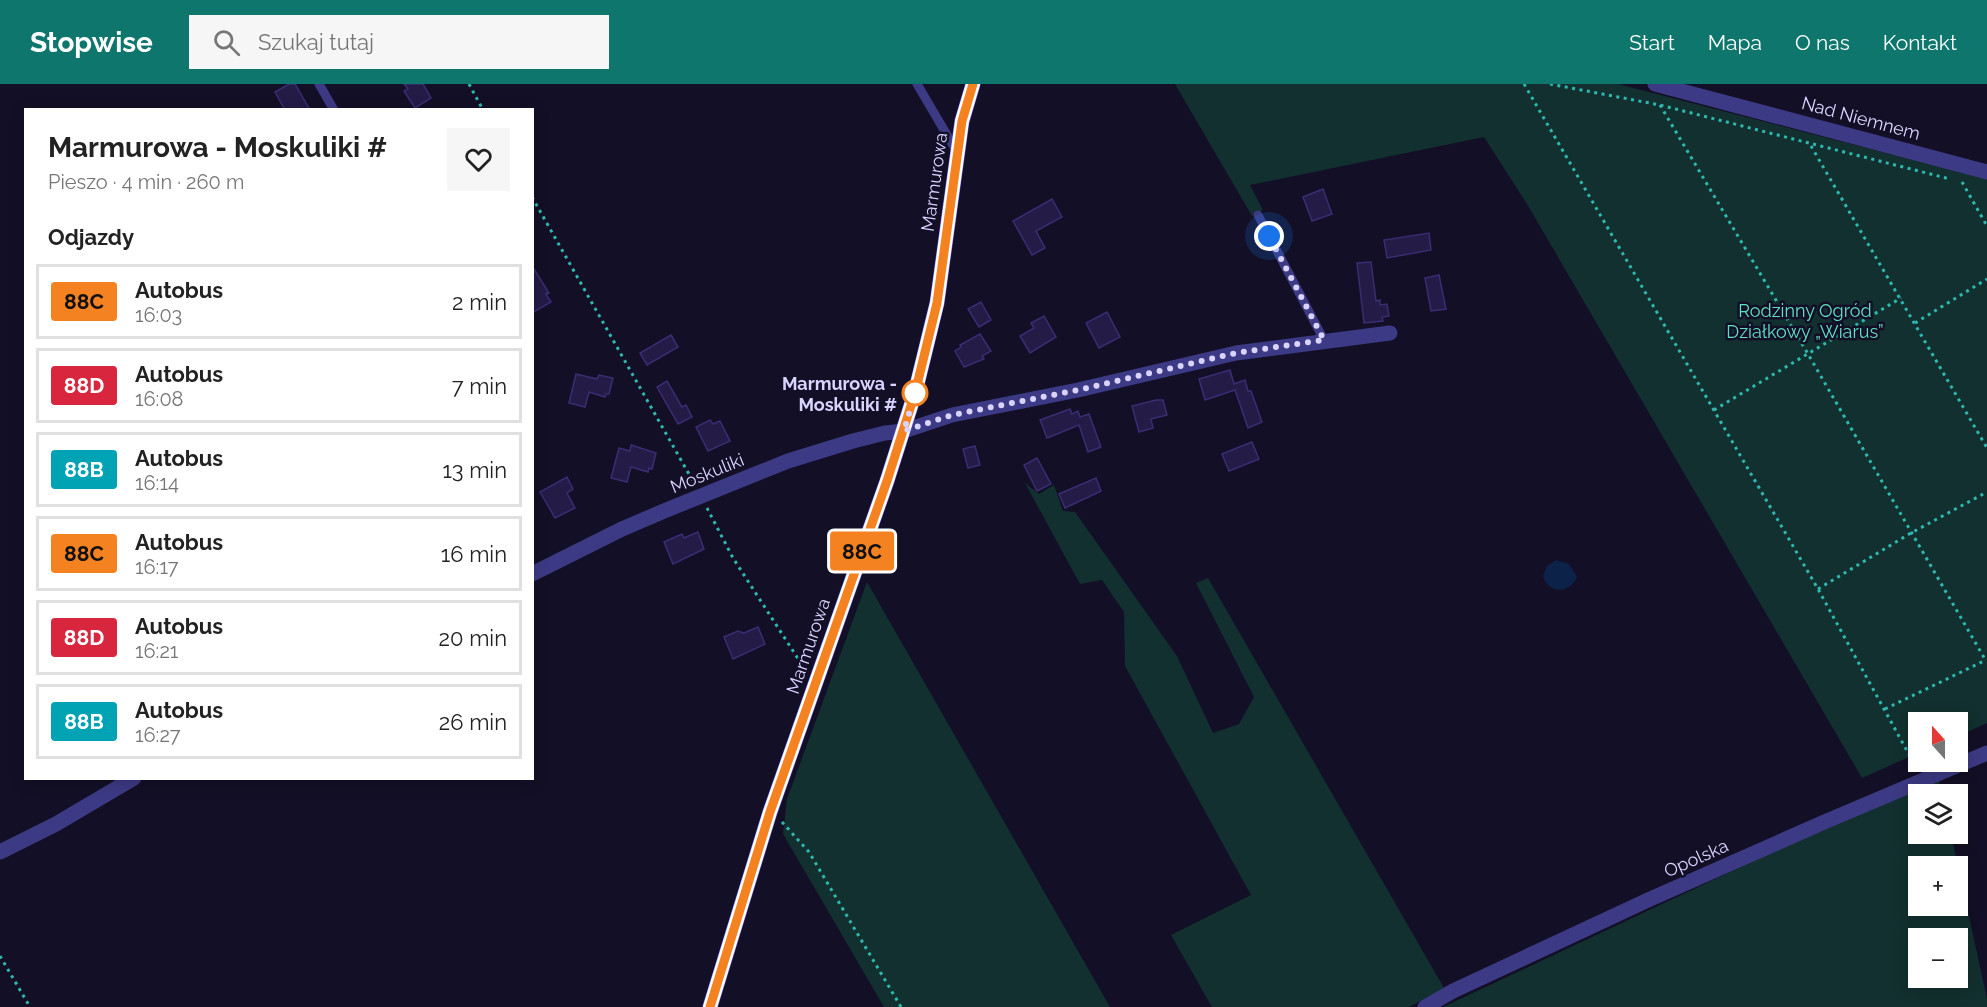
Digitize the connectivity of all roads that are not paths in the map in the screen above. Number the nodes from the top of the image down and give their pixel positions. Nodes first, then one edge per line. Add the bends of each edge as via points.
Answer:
1 (319, 84) edge
2 (917, 84) edge
3 (973, 84) edge
4 (1655, 84) edge
5 (333, 108) edge
6 (958, 152) junction
7 (1987, 172) edge
8 (1258, 215) dead end
9 (1390, 333) dead end
10 (1324, 340) junction
11 (904, 431) junction
12 (534, 573) edge
13 (1987, 753) edge
14 (130, 780) edge
15 (0, 852) edge
16 (710, 1007) edge
17 (1425, 1007) edge

1 - 5 lane
2 - 6 lane
3 - 6 street, Marmurowa
4 - 7 street, Nad Niemnem
6 - 11 street, Marmurowa via 937,303
8 - 10 lane
9 - 10 street, Moskuliki
10 - 11 street, Moskuliki via 1236,353 952,415
11 - 12 street, Moskuliki via 853,441 788,461 622,529
11 - 16 street, Marmurowa via 770,812
13 - 17 street, Opolska via 1648,900
14 - 15 street

